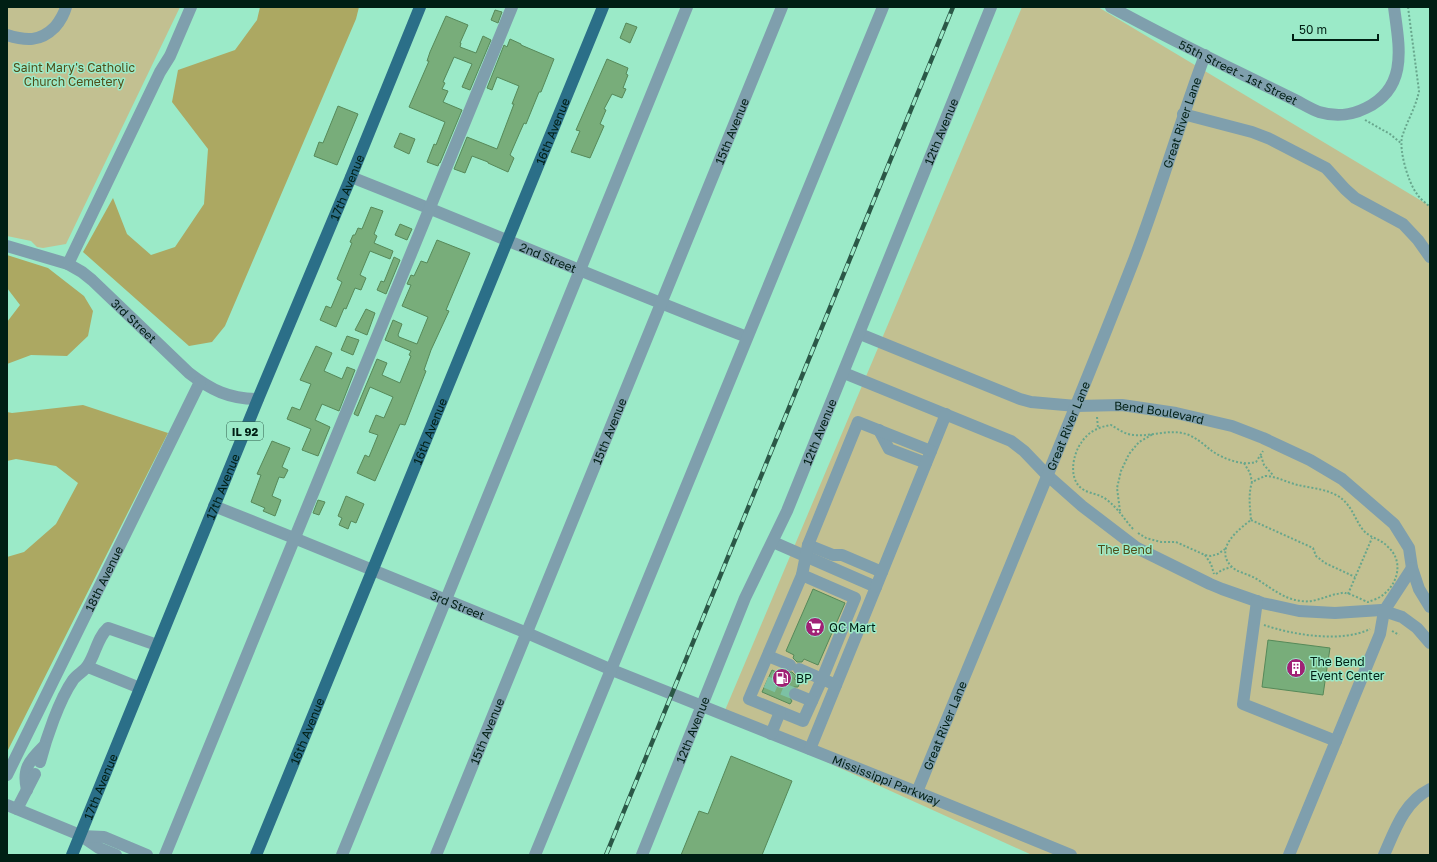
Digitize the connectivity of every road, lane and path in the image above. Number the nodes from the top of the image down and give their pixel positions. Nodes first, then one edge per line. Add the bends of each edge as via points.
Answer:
1 (66, 7) edge
2 (191, 7) edge
3 (420, 7) edge
4 (512, 7) edge
5 (603, 7) edge
6 (687, 7) edge
7 (782, 7) edge
8 (883, 7) edge
9 (991, 7) edge
10 (1111, 7) edge
11 (1394, 7) edge
12 (1408, 7) edge
13 (7, 35) edge
14 (1205, 55) junction
15 (1183, 114) junction
16 (1354, 114) junction
17 (1402, 144) junction
18 (351, 177) junction
19 (1430, 207) edge
20 (429, 208) junction
21 (508, 241) junction
22 (7, 246) edge
23 (1430, 257) edge
24 (68, 264) junction
25 (580, 271) junction
26 (661, 304) junction
27 (860, 334) junction
28 (747, 337) junction
29 (844, 373) junction
30 (200, 382) junction
31 (258, 399) junction
32 (1076, 406) junction
33 (946, 414) junction
34 (879, 430) junction
35 (1154, 434) junction
36 (1269, 441) junction
37 (931, 451) junction
38 (1261, 456) junction
39 (926, 463) junction
40 (1244, 464) junction
41 (1047, 475) junction
42 (1273, 476) junction
43 (1252, 482) junction
44 (214, 506) junction
45 (1120, 513) junction
46 (1251, 520) junction
47 (294, 538) junction
48 (1373, 538) junction
49 (773, 542) junction
50 (808, 545) junction
51 (1226, 548) junction
52 (1205, 555) junction
53 (806, 558) junction
54 (1231, 566) junction
55 (1412, 568) junction
56 (373, 570) junction
57 (882, 572) junction
58 (802, 575) junction
59 (1355, 577) junction
60 (876, 586) junction
61 (1348, 594) junction
62 (446, 601) junction
63 (1257, 601) junction
64 (1430, 607) edge
65 (1384, 611) junction
66 (1254, 622) junction
67 (1381, 630) junction
68 (527, 633) junction
69 (1399, 635) dead end
70 (1430, 643) edge
71 (157, 645) junction
72 (768, 656) junction
73 (88, 667) junction
74 (612, 670) junction
75 (822, 679) junction
76 (836, 685) junction
77 (140, 688) junction
78 (795, 694) tunnel mouth
79 (812, 701) junction
80 (701, 706) junction
81 (780, 712) junction
82 (771, 734) junction
83 (1336, 741) junction
84 (43, 747) junction
85 (810, 749) junction
86 (40, 762) dead end
87 (35, 774) dead end
88 (7, 775) edge
89 (1430, 789) edge
90 (27, 790) junction
91 (917, 792) junction
92 (12, 807) edge
93 (80, 835) junction
94 (1065, 854) edge
95 (72, 855) edge
96 (116, 855) edge
97 (147, 855) edge
98 (164, 855) edge
99 (256, 855) edge
100 (342, 855) edge
101 (436, 855) edge
102 (535, 855) edge
103 (642, 855) edge
104 (1289, 855) edge
105 (1384, 855) edge

1 - 13 street via 58,23 39,38
2 - 24 street via 170,56
3 - 18 main road, 17th Avenue / IL 92
4 - 20 street
5 - 21 main road, 16th Avenue
6 - 25 street
7 - 26 street, 15th Avenue
8 - 28 street
9 - 27 street, 12th Avenue
10 - 14 street, 55th Street - 1st Street
11 - 16 street, 55th Street - 1st Street via 1400,48 1397,73 1387,94
12 - 17 path via 1419,91
14 - 15 street, Great River Lane
14 - 16 street, 55th Street - 1st Street via 1319,112
15 - 23 street via 1252,132 1326,168 1355,198 1403,224
15 - 32 street, Great River Lane via 1132,264
16 - 17 path via 1390,134
17 - 19 path via 1405,166 1416,194
18 - 20 street, 2nd Street
18 - 31 main road, 17th Avenue / IL 92
20 - 21 street, 2nd Street
20 - 47 street
21 - 25 street, 2nd Street
21 - 56 main road, 16th Avenue
22 - 24 street, 3rd Street
24 - 30 street, 3rd Street via 92,280
25 - 26 street, 2nd Street
25 - 62 street
26 - 28 street, 2nd Street
26 - 68 street, 15th Avenue
27 - 29 street, 12th Avenue
27 - 32 street, Bend Boulevard via 1020,399
28 - 74 street
29 - 33 street
29 - 49 street, 12th Avenue
30 - 31 street, 3rd Street via 229,396
30 - 88 street, 18th Avenue
31 - 44 main road, 17th Avenue / IL 92
32 - 36 street, Bend Boulevard via 1122,405 1176,413 1232,426
32 - 41 street, Great River Lane
33 - 37 street
33 - 41 street via 1011,441
34 - 37 street
34 - 39 street via 889,449
34 - 50 street via 858,422
35 - 40 path via 1187,434 1214,452
35 - 45 path via 1139,442 1129,454 1121,471 1117,488
35 - 45 path via 1128,434 1111,425 1104,426 1086,436 1079,445 1074,457 1075,479 1082,489 1106,499
36 - 38 path
36 - 55 street, Bend Boulevard via 1310,460 1342,479 1374,506 1394,524 1409,548
37 - 39 street
38 - 40 path via 1256,462
38 - 42 path via 1264,465
39 - 57 street
40 - 43 path
41 - 63 street via 1082,506 1137,548 1222,590
41 - 91 street, Great River Lane
42 - 43 path via 1264,476
42 - 48 path via 1337,496 1349,505 1364,530
43 - 46 path via 1249,501
44 - 47 street, 3rd Street
44 - 71 main road, 17th Avenue / IL 92
45 - 52 path via 1132,529 1146,538 1176,542
46 - 51 path via 1238,529
46 - 59 path via 1313,548 1316,556 1325,563
47 - 56 street, 3rd Street
47 - 98 street
48 - 59 path
48 - 61 path via 1387,545 1398,560 1397,576 1384,595 1368,602
49 - 53 street
49 - 80 street, 12th Avenue via 745,598
50 - 53 street
50 - 57 street via 833,555 842,555
51 - 52 path via 1218,554
51 - 54 path via 1226,558
52 - 54 path via 1214,576
53 - 58 street
53 - 60 street
54 - 61 path via 1287,598 1313,601 1346,592
55 - 64 street, Bend Boulevard via 1419,589
55 - 65 street
56 - 62 street, 3rd Street
56 - 99 main road, 16th Avenue
57 - 60 street
58 - 72 street
58 - 75 street via 855,598
59 - 61 path
60 - 76 street
62 - 68 street, 3rd Street
62 - 100 street
63 - 65 street via 1299,611
63 - 66 street
65 - 67 street
65 - 70 street via 1402,617 1417,628
66 - 67 path via 1281,631 1310,636 1360,634 1372,628
66 - 83 street via 1243,704
67 - 69 path
67 - 83 street
68 - 74 street, 3rd Street
68 - 101 street, 15th Avenue
71 - 73 street via 108,628 102,633
71 - 77 main road, 17th Avenue / IL 92
72 - 75 street
72 - 81 street via 762,680 749,699
73 - 77 street
73 - 84 street via 80,672 69,686
74 - 80 street, 3rd Street
74 - 102 street
75 - 76 street
75 - 79 street
76 - 85 street
77 - 93 main road, 17th Avenue / IL 92
78 - 79 street
79 - 81 street via 803,721
80 - 82 street, Mississippi Parkway
80 - 103 street, 12th Avenue
81 - 82 street
82 - 85 street, Mississippi Parkway
83 - 104 street
84 - 86 street
84 - 90 street via 31,759 25,772
85 - 91 street, Mississippi Parkway
87 - 90 street
89 - 105 street via 1403,814
90 - 92 street
91 - 94 street, Mississippi Parkway
92 - 93 street
93 - 95 main road, 17th Avenue / IL 92
93 - 96 street via 99,848
93 - 97 street via 104,837

